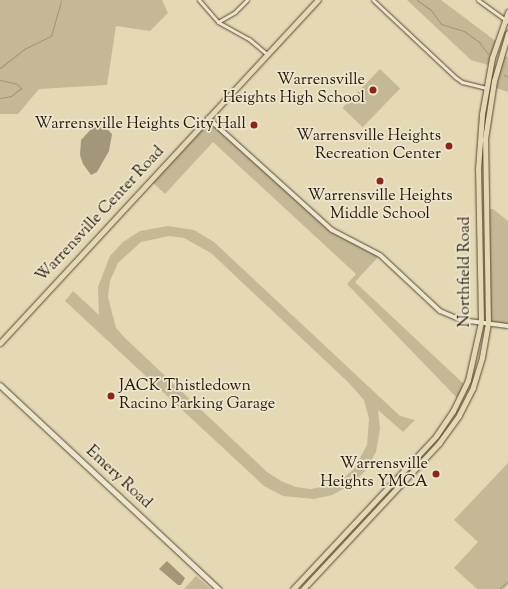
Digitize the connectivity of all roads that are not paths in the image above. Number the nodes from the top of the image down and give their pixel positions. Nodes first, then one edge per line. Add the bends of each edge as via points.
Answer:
1 (199, 0) edge
2 (246, 0) edge
3 (318, 0) edge
4 (373, 0) edge
5 (478, 0) edge
6 (508, 12) edge
7 (506, 21) edge
8 (218, 22) junction
9 (508, 33) edge
10 (267, 54) junction
11 (486, 88) junction
12 (208, 118) junction
13 (481, 322) junction
14 (488, 323) junction
15 (508, 326) edge
16 (0, 343) edge
17 (0, 385) edge
18 (401, 474) junction
19 (406, 479) junction
20 (378, 499) junction
21 (383, 504) junction
22 (338, 541) junction
23 (344, 546) junction
24 (296, 588) edge
25 (219, 589) edge
26 (303, 589) edge

1 - 8 street
2 - 8 street via 235,12
3 - 10 main road, Warrensville Center Road
4 - 11 street via 455,77 462,82
5 - 7 street
6 - 7 main road, Northfield Road
7 - 11 main road, Northfield Road
8 - 10 street via 249,39
9 - 14 main road, Northfield Road via 494,80 485,139
10 - 12 main road, Warrensville Center Road
11 - 13 main road, Northfield Road via 478,169
12 - 13 street via 332,230 380,256 444,313 462,320
12 - 16 main road, Warrensville Center Road
13 - 14 street
13 - 18 main road, Northfield Road via 473,365 456,406 436,436
14 - 15 street
14 - 19 main road, Northfield Road via 481,363 462,410 440,443
17 - 25 main road, Emery Road
18 - 19 main road
18 - 20 main road, Northfield Road
19 - 21 main road, Northfield Road
20 - 21 main road
20 - 22 main road, Northfield Road
21 - 23 main road, Northfield Road
22 - 23 main road
22 - 24 main road, Northfield Road
23 - 26 main road, Northfield Road

